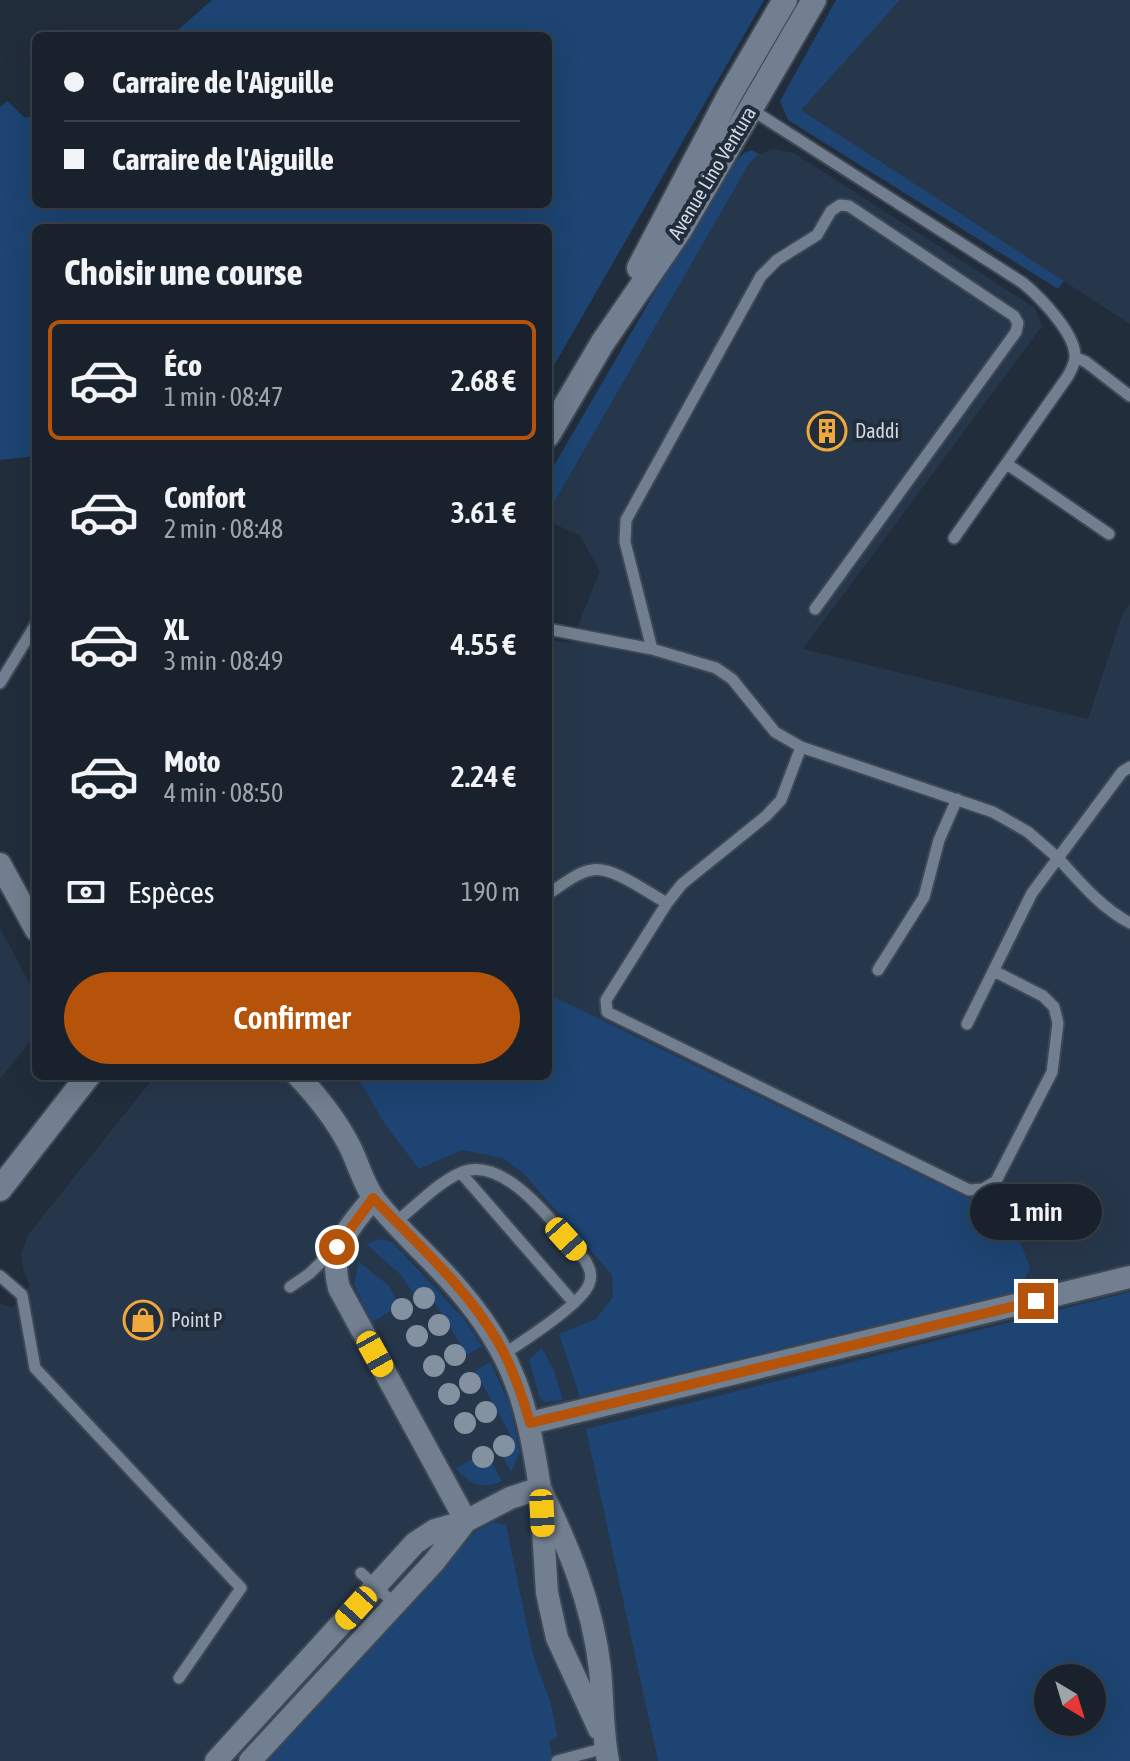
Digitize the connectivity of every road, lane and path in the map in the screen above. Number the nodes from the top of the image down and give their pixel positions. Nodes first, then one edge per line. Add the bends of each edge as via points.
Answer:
1 (785, 0) edge
2 (814, 0) edge
3 (729, 96) junction
4 (751, 109) junction
5 (603, 342) junction
6 (1075, 357) junction
7 (1130, 396) edge
8 (552, 428) edge
9 (1007, 464) junction
10 (1109, 534) dead end
11 (954, 538) dead end
12 (815, 609) dead end
13 (552, 630) edge
14 (32, 631) edge
15 (652, 649) junction
16 (0, 683) edge
17 (801, 747) junction
18 (1130, 767) edge
19 (957, 799) junction
20 (1058, 858) junction
21 (0, 864) edge
22 (552, 892) edge
23 (667, 903) junction
24 (32, 923) edge
25 (1130, 923) edge
26 (878, 970) dead end
27 (994, 971) junction
28 (967, 1024) dead end
29 (85, 1080) edge
30 (302, 1080) edge
31 (461, 1173) junction
32 (0, 1189) edge
33 (373, 1198) junction
34 (396, 1222) junction
35 (337, 1247) junction
36 (0, 1276) edge
37 (1130, 1277) edge
38 (290, 1287) dead end
39 (574, 1303) junction
40 (504, 1354) junction
41 (530, 1423) junction
42 (540, 1488) junction
43 (466, 1521) junction
44 (368, 1580) junction
45 (395, 1604) junction
46 (179, 1678) dead end
47 (605, 1749) edge
48 (216, 1761) edge
49 (250, 1761) edge
50 (557, 1761) edge

1 - 3 main road, Avenue Lino Ventura
2 - 4 main road, Avenue Lino Ventura
3 - 4 lane
3 - 5 main road, Avenue Lino Ventura
4 - 5 main road, Avenue Lino Ventura via 680,230
4 - 6 lane via 1023,283 1045,304
5 - 8 main road, Avenue Lino Ventura
6 - 7 lane
6 - 9 lane via 1068,376
9 - 10 lane
9 - 11 lane
12 - 15 lane via 1018,323 849,206 840,205 817,235 761,276 626,520 625,542
13 - 15 lane
14 - 16 lane
15 - 17 lane via 724,673 775,732
17 - 19 lane
17 - 23 lane via 781,800 682,884
18 - 20 lane
19 - 20 lane via 1017,825
19 - 26 lane via 924,897
20 - 25 lane via 1111,913
20 - 27 lane via 1032,893
21 - 24 street
22 - 23 lane via 593,869 608,870
23 - 27 lane via 606,1000 607,1012 969,1190 996,1181 1052,1072 1058,1023 1054,1007 1043,996
27 - 28 lane
29 - 32 main road
30 - 33 street via 348,1143
31 - 34 lane
31 - 39 lane
31 - 39 lane via 495,1173 517,1185 585,1260 591,1270 589,1285
33 - 34 street
33 - 35 street
34 - 40 street via 458,1287
35 - 38 lane
35 - 43 street via 339,1288
36 - 46 lane via 22,1295 35,1368 241,1588
37 - 41 street
39 - 40 lane
40 - 41 street
41 - 42 street
42 - 43 street
42 - 47 street via 583,1584 600,1670
42 - 47 street via 544,1563 557,1638
43 - 44 street via 425,1534
43 - 45 street
44 - 45 lane
44 - 48 street
45 - 49 street
47 - 50 lane

